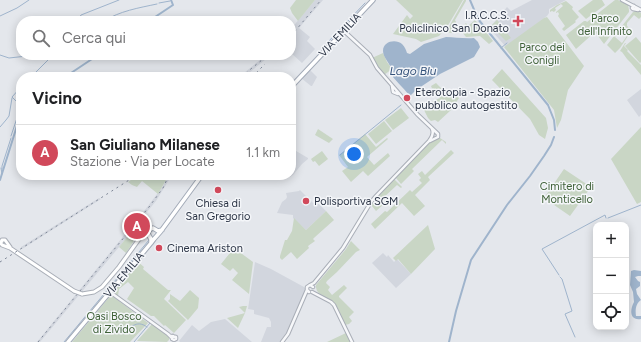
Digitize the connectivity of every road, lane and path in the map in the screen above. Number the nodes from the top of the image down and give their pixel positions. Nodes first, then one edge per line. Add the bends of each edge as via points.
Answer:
1 (373, 0) edge
2 (622, 0) edge
3 (641, 10) edge
4 (343, 31) junction
5 (296, 82) edge
6 (198, 180) edge
7 (163, 229) junction
8 (157, 230) junction
9 (149, 235) junction
10 (156, 237) junction
11 (1, 241) edge
12 (150, 245) junction
13 (311, 289) junction
14 (110, 292) junction
15 (68, 342) edge
16 (179, 342) edge
17 (282, 342) edge
18 (352, 342) edge

1 - 4 main road, VIA EMILIA
2 - 3 street
4 - 5 main road, VIA EMILIA
4 - 13 street via 369,54 376,67 432,129 434,135 371,202 343,248
6 - 7 main road, VIA EMILIA
7 - 8 main road
7 - 10 main road, VIA EMILIA
8 - 9 main road via 152,228
8 - 10 main road
9 - 10 main road
9 - 11 main road, bridge via 143,234 140,237 102,287 94,292 82,294 6,244 2,245
9 - 12 main road, VIA EMILIA
10 - 12 main road, VIA EMILIA
12 - 14 main road, VIA EMILIA
13 - 17 street via 303,299
13 - 18 street via 334,305
14 - 15 main road, VIA EMILIA
14 - 16 street

